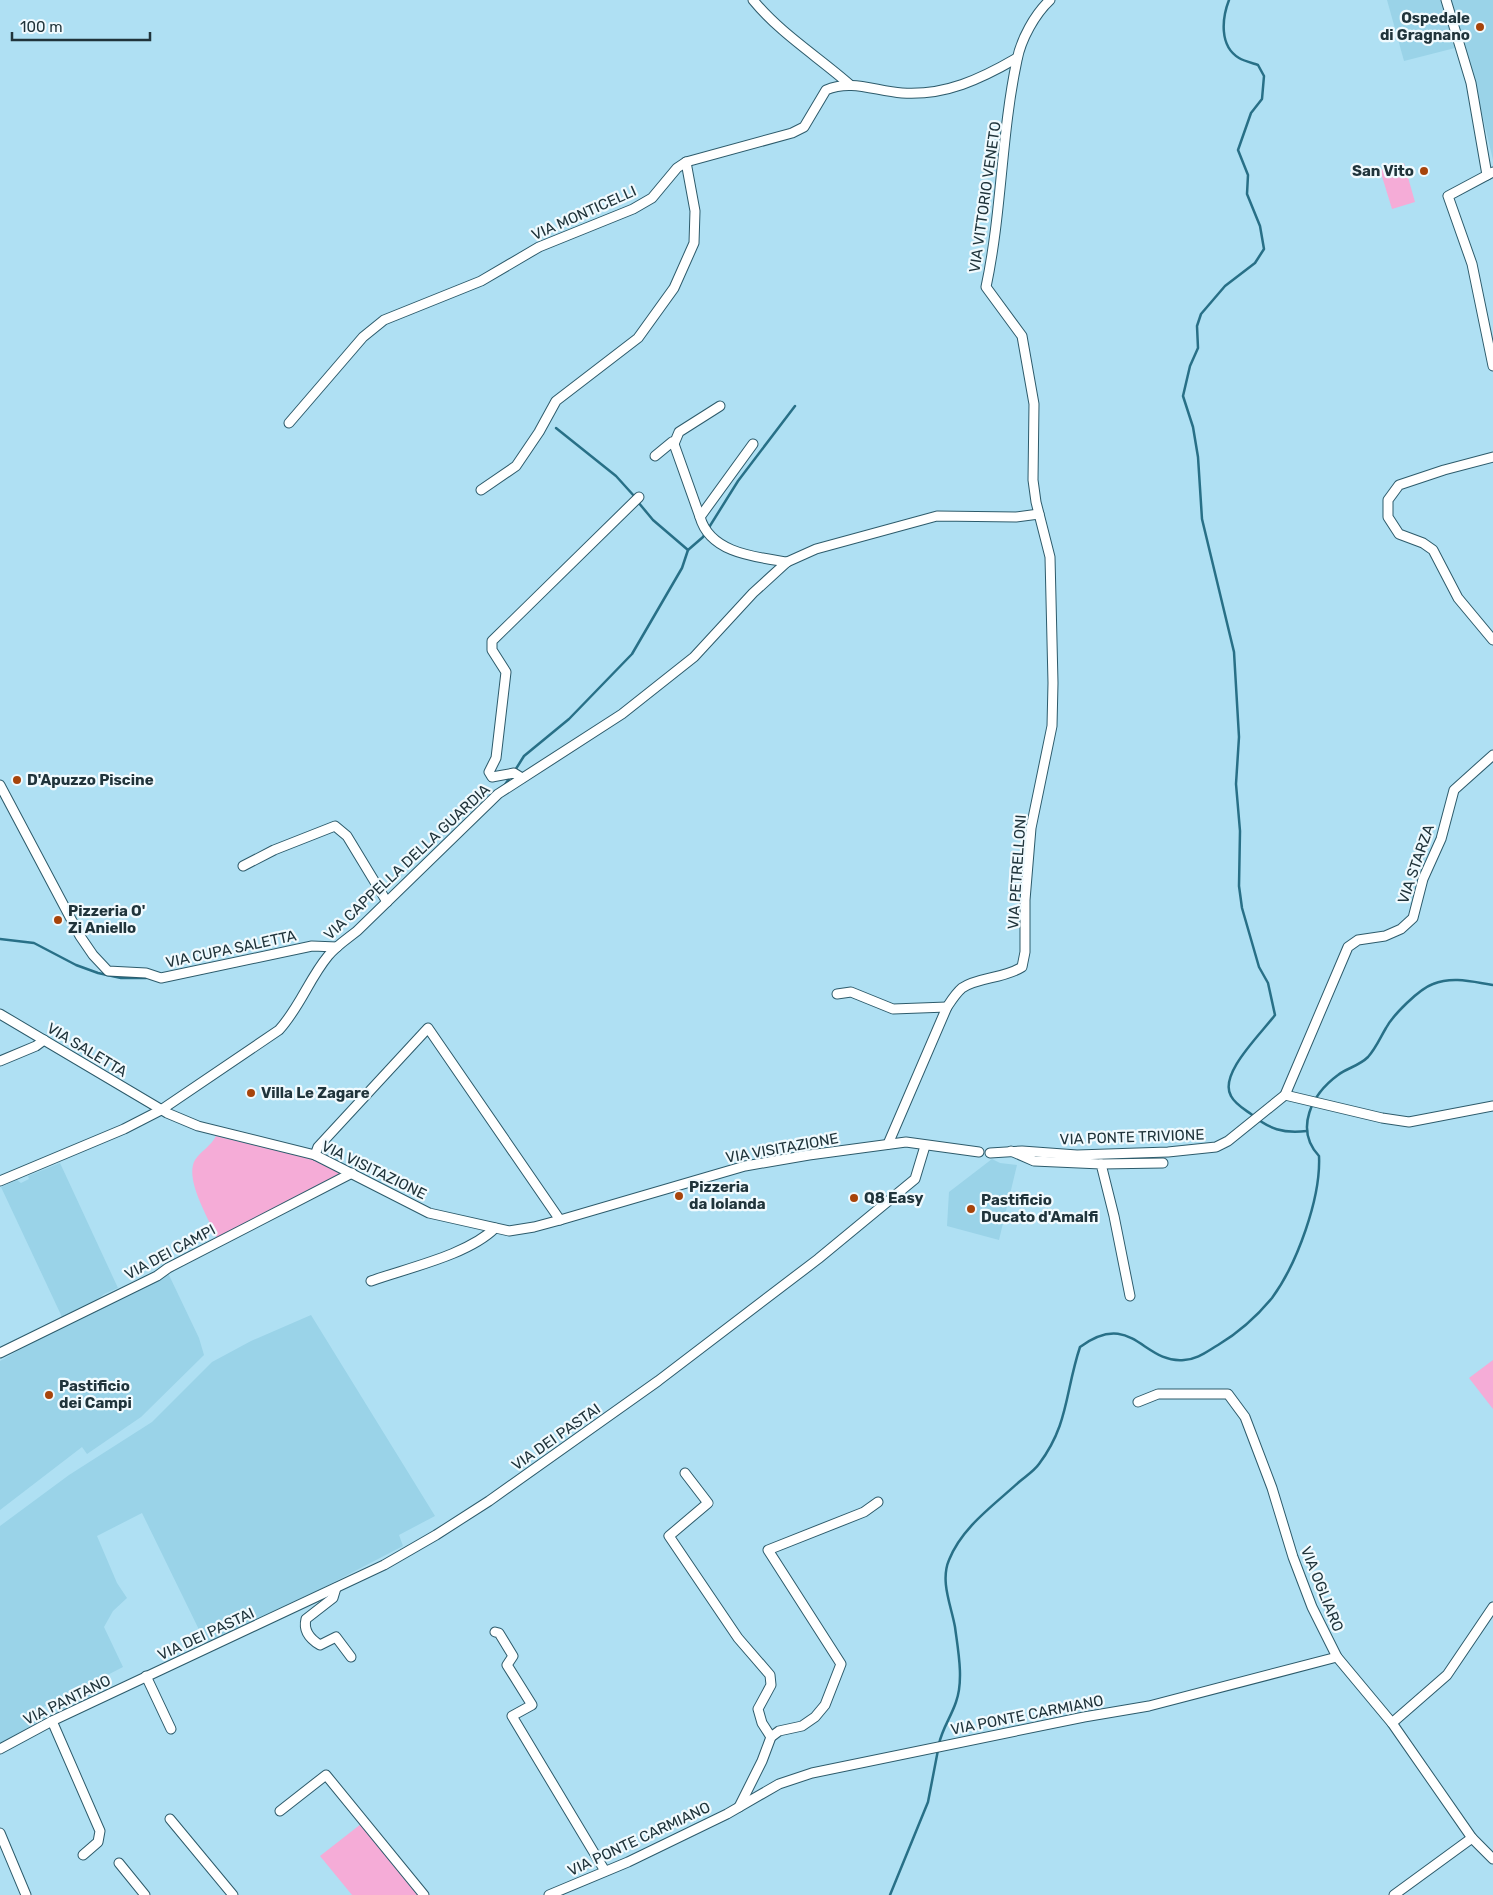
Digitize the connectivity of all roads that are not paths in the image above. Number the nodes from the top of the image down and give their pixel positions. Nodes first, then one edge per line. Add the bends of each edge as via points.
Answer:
1 (753, 0) edge
2 (1050, 0) edge
3 (1446, 0) edge
4 (1042, 4) edge
5 (1017, 58) junction
6 (849, 84) junction
7 (686, 162) junction
8 (1490, 173) edge
9 (1493, 366) edge
10 (720, 406) dead end
11 (290, 423) dead end
12 (674, 444) junction
13 (753, 444) dead end
14 (1493, 449) edge
15 (654, 456) dead end
16 (1489, 458) edge
17 (481, 490) dead end
18 (639, 497) dead end
19 (1039, 514) junction
20 (700, 517) junction
21 (787, 562) junction
22 (1493, 640) edge
23 (1493, 755) edge
24 (522, 778) junction
25 (0, 785) edge
26 (243, 866) dead end
27 (383, 897) junction
28 (337, 947) junction
29 (837, 994) dead end
30 (947, 1007) junction
31 (0, 1014) edge
32 (44, 1040) junction
33 (0, 1061) edge
34 (1285, 1095) junction
35 (1493, 1106) edge
36 (161, 1110) junction
37 (888, 1144) junction
38 (925, 1146) junction
39 (1010, 1151) junction
40 (978, 1152) dead end
41 (990, 1153) dead end
42 (315, 1155) junction
43 (1163, 1163) dead end
44 (1101, 1164) junction
45 (352, 1173) junction
46 (0, 1181) edge
47 (560, 1220) junction
48 (495, 1228) junction
49 (371, 1281) dead end
50 (1130, 1296) dead end
51 (0, 1353) edge
52 (1138, 1402) dead end
53 (685, 1473) dead end
54 (878, 1502) dead end
55 (336, 1588) junction
56 (1493, 1607) edge
57 (495, 1632) dead end
58 (351, 1656) dead end
59 (1337, 1657) junction
60 (146, 1676) junction
61 (52, 1721) junction
62 (1392, 1723) junction
63 (171, 1728) dead end
64 (771, 1737) junction
65 (0, 1749) edge
66 (739, 1807) junction
67 (280, 1811) dead end
68 (170, 1819) dead end
69 (0, 1834) edge
70 (1472, 1838) junction
71 (83, 1855) dead end
72 (1493, 1859) edge
73 (119, 1863) dead end
74 (605, 1871) junction
75 (26, 1895) edge
76 (145, 1895) edge
77 (233, 1895) edge
78 (424, 1895) edge
79 (550, 1895) edge
80 (1394, 1895) edge

1 - 6 street via 791,38
2 - 4 street, VIA VITTORIO VENETO
3 - 8 street via 1471,83
4 - 5 street, VIA VITTORIO VENETO
5 - 6 street, VIA MONTICELLI via 981,79 928,93 903,93
5 - 19 street, VIA VITTORIO VENETO via 995,246 986,288 1022,336 1034,404 1033,480
6 - 7 street, VIA MONTICELLI via 826,90 804,127 792,133
7 - 11 street, VIA MONTICELLI via 652,198 633,209 539,247 481,281 384,320 363,336
7 - 17 street via 695,211 694,242 674,288 638,338 556,401 540,432 516,466
8 - 9 street via 1448,196 1472,264
10 - 12 street via 679,432
12 - 15 street via 672,442
12 - 20 street
13 - 20 street
14 - 16 street
16 - 22 street via 1399,485 1388,500 1388,517 1399,534 1433,550 1458,598
18 - 24 street via 492,641 492,650 506,672 496,758 488,772 492,777 511,773
19 - 21 street, VIA CAPPELLA DELLA GUARDIA via 1016,517 937,516 816,549
19 - 30 street, VIA PETRELLONI via 1050,557 1052,726 1031,828 1025,952 1022,967 1009,975 962,988
20 - 21 street via 706,532 719,544 755,557
21 - 24 street, VIA CAPPELLA DELLA GUARDIA via 753,593 694,657 622,714
23 - 34 street, VIA STARZA via 1454,790 1441,840 1423,879 1413,918 1401,929 1385,936 1358,940 1348,948
24 - 27 street, VIA CAPPELLA DELLA GUARDIA via 498,794
25 - 28 street, VIA CUPA SALETTA via 80,936 108,971 146,973 161,978 312,946
26 - 27 street via 335,826 347,836
27 - 28 street, VIA CAPPELLA DELLA GUARDIA via 357,931
28 - 36 street, VIA CAPPELLA DELLA GUARDIA via 294,1014 279,1030
29 - 30 street via 851,992 893,1009
30 - 37 street, VIA PETRELLONI
31 - 32 street, VIA SALETTA
32 - 33 street
32 - 36 street, VIA SALETTA
34 - 35 street via 1409,1122
34 - 39 street, VIA PONTE TRIVIONE via 1242,1131 1216,1147 1192,1151 1077,1155
36 - 42 street, VIA VISITAZIONE via 198,1126
36 - 46 street
37 - 38 street, VIA VISITAZIONE via 906,1142
37 - 47 street, VIA VISITAZIONE via 745,1166
38 - 40 street
38 - 55 street, VIA DEI PASTAI via 915,1179 894,1198 658,1381 444,1530
39 - 41 street, VIA PONTE TRIVIONE
39 - 44 street via 1034,1161
42 - 45 street, VIA VISITAZIONE
42 - 47 street via 318,1146 428,1028
43 - 44 street
44 - 50 street
45 - 48 street, VIA VISITAZIONE via 429,1213
45 - 51 street, VIA DEI CAMPI via 157,1276
47 - 48 street, VIA VISITAZIONE via 508,1231
48 - 49 street via 460,1250
52 - 59 street, VIA OGLIARO via 1158,1394 1173,1393 1228,1394 1234,1399 1245,1417 1272,1488 1312,1607
53 - 64 street via 708,1503 669,1536 738,1638 770,1675 771,1685 758,1709
54 - 64 street via 864,1512 768,1550 841,1664 825,1705 815,1717 802,1726 779,1731
55 - 58 street via 333,1598 306,1619 304,1626 310,1638 320,1645 336,1637
55 - 60 street, VIA DEI PASTAI
56 - 62 street via 1447,1675
57 - 74 street via 499,1633 513,1656 507,1665 532,1705 512,1716
59 - 62 street, VIA OGLIARO
59 - 66 street, VIA PONTE CARMIANO via 1148,1706 1084,1716 812,1773 780,1784
60 - 61 street, VIA PANTANO
60 - 63 street
61 - 65 street, VIA PANTANO
61 - 71 street via 100,1831 98,1842
62 - 70 street, VIA OGLIARO
64 - 66 street
66 - 74 street, VIA PONTE CARMIANO
67 - 78 street via 326,1775
68 - 77 street
69 - 75 street
70 - 72 street, VIA OGLIARO
70 - 80 street
73 - 76 street
74 - 79 street, VIA PONTE CARMIANO

